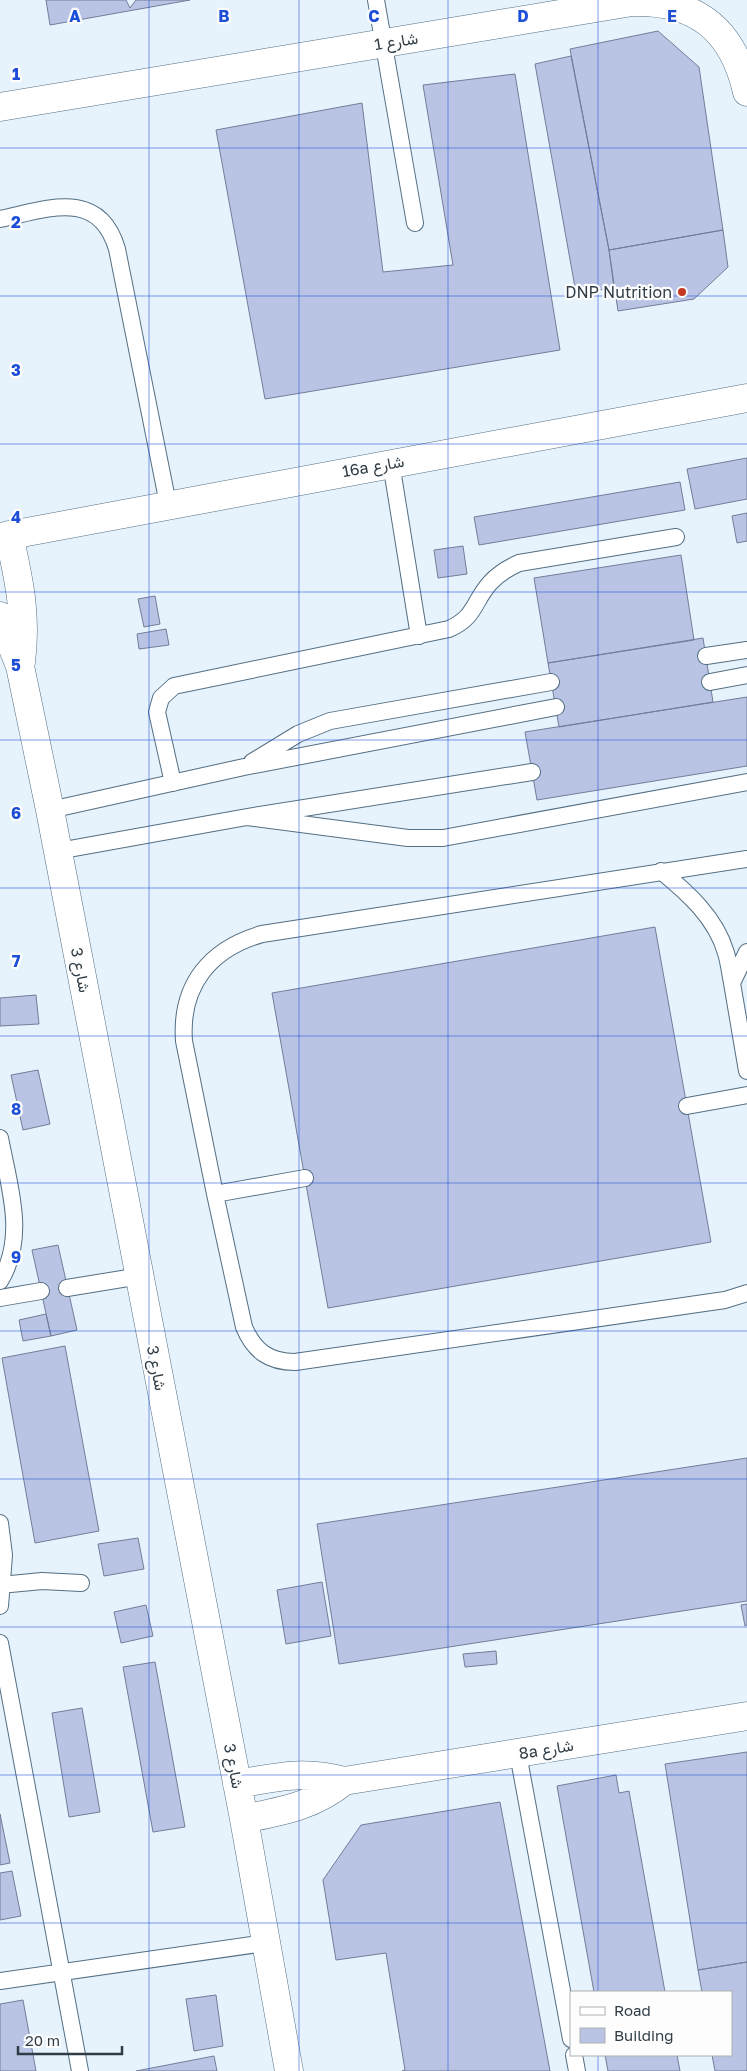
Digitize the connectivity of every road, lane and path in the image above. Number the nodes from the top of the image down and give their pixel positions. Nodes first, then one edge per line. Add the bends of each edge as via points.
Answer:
1 (376, 0) edge
2 (383, 43) junction
3 (747, 92) edge
4 (0, 107) edge
5 (0, 219) edge
6 (415, 223) dead end
7 (747, 398) edge
8 (391, 463) junction
9 (168, 504) junction
10 (4, 536) edge
11 (676, 537) dead end
12 (0, 616) edge
13 (419, 636) junction
14 (747, 650) edge
15 (706, 656) dead end
16 (20, 666) junction
17 (747, 675) edge
18 (552, 682) dead end
19 (710, 682) dead end
20 (556, 707) dead end
21 (244, 768) junction
22 (532, 772) dead end
23 (747, 782) edge
24 (173, 783) junction
25 (50, 810) junction
26 (247, 817) junction
27 (58, 851) junction
28 (747, 859) edge
29 (661, 872) junction
30 (747, 952) edge
31 (732, 984) junction
32 (747, 1071) edge
33 (747, 1095) edge
34 (687, 1106) dead end
35 (0, 1138) edge
36 (305, 1178) dead end
37 (215, 1194) junction
38 (140, 1276) junction
39 (0, 1281) edge
40 (67, 1288) dead end
41 (41, 1292) dead end
42 (747, 1293) edge
43 (0, 1298) edge
44 (0, 1523) edge
45 (81, 1583) dead end
46 (1, 1585) edge
47 (0, 1606) edge
48 (0, 1643) edge
49 (747, 1716) edge
50 (518, 1754) junction
51 (344, 1781) junction
52 (237, 1784) junction
53 (244, 1819) junction
54 (265, 1944) junction
55 (61, 1972) junction
56 (0, 1981) edge
57 (570, 2034) edge
58 (574, 2056) edge
59 (80, 2071) edge
60 (289, 2071) edge
61 (577, 2071) edge

1 - 2 lane
2 - 3 street, شارع 1 via 632,2 655,1 691,11 715,28 739,66
2 - 4 street, شارع 1
2 - 6 lane
5 - 9 lane via 59,207 75,207 103,221 112,234
7 - 8 street, 16a شارع
8 - 9 street, 16a شارع
8 - 13 lane
9 - 10 street, 16a شارع
10 - 16 street, شارع 3 via 20,589 24,615
11 - 13 lane via 519,562 490,584 460,624
12 - 16 street, شارع 3
13 - 24 lane via 174,686 160,698 157,712
14 - 15 lane
16 - 25 street, شارع 3
17 - 19 lane
18 - 21 lane via 330,721 298,734
20 - 21 lane
21 - 24 lane
22 - 26 lane
23 - 26 lane via 443,838 408,838
24 - 25 lane
25 - 27 street, شارع 3
26 - 27 lane
27 - 38 street, شارع 3
28 - 29 lane
29 - 31 lane via 690,894 711,920 726,951
29 - 37 lane via 262,934 227,948 200,973 188,997 183,1024
30 - 31 lane
31 - 32 lane
33 - 34 lane
35 - 39 lane via 16,1236 14,1251
36 - 37 lane
37 - 42 lane via 244,1327 258,1350 282,1362 715,1301
38 - 40 lane
38 - 52 street, شارع 3
41 - 43 lane
44 - 46 lane via 4,1555
45 - 46 lane via 42,1581
46 - 47 lane
48 - 55 lane
49 - 50 street, 8a شارع
50 - 51 street, 8a شارع
50 - 57 lane
51 - 52 street, 8a شارع via 304,1774
51 - 53 street, 8a شارع via 318,1800 294,1809
52 - 53 street, شارع 3
53 - 54 street, شارع 3
54 - 55 lane
54 - 60 street, شارع 3
55 - 56 lane
55 - 59 lane
58 - 61 lane

